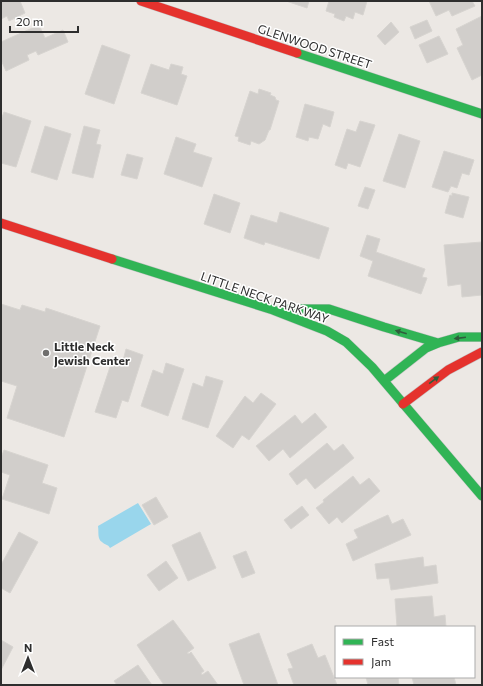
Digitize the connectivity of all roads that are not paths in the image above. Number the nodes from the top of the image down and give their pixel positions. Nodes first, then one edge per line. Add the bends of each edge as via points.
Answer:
1 (141, 1) edge
2 (482, 114) edge
3 (1, 223) edge
4 (273, 310) junction
5 (482, 337) edge
6 (438, 343) junction
7 (482, 352) edge
8 (384, 381) junction
9 (403, 404) junction
10 (482, 496) edge

1 - 2 main road, GLENWOOD STREET
3 - 4 main road, LITTLE NECK PARKWAY
6 -> 4 main road via 329,309
4 - 8 main road, LITTLE NECK PARKWAY via 327,331 346,342
5 -> 6 main road via 459,337
6 - 8 main road via 426,348
9 -> 7 main road via 448,370
8 - 9 main road, LITTLE NECK PARKWAY
9 - 10 main road, LITTLE NECK PARKWAY

